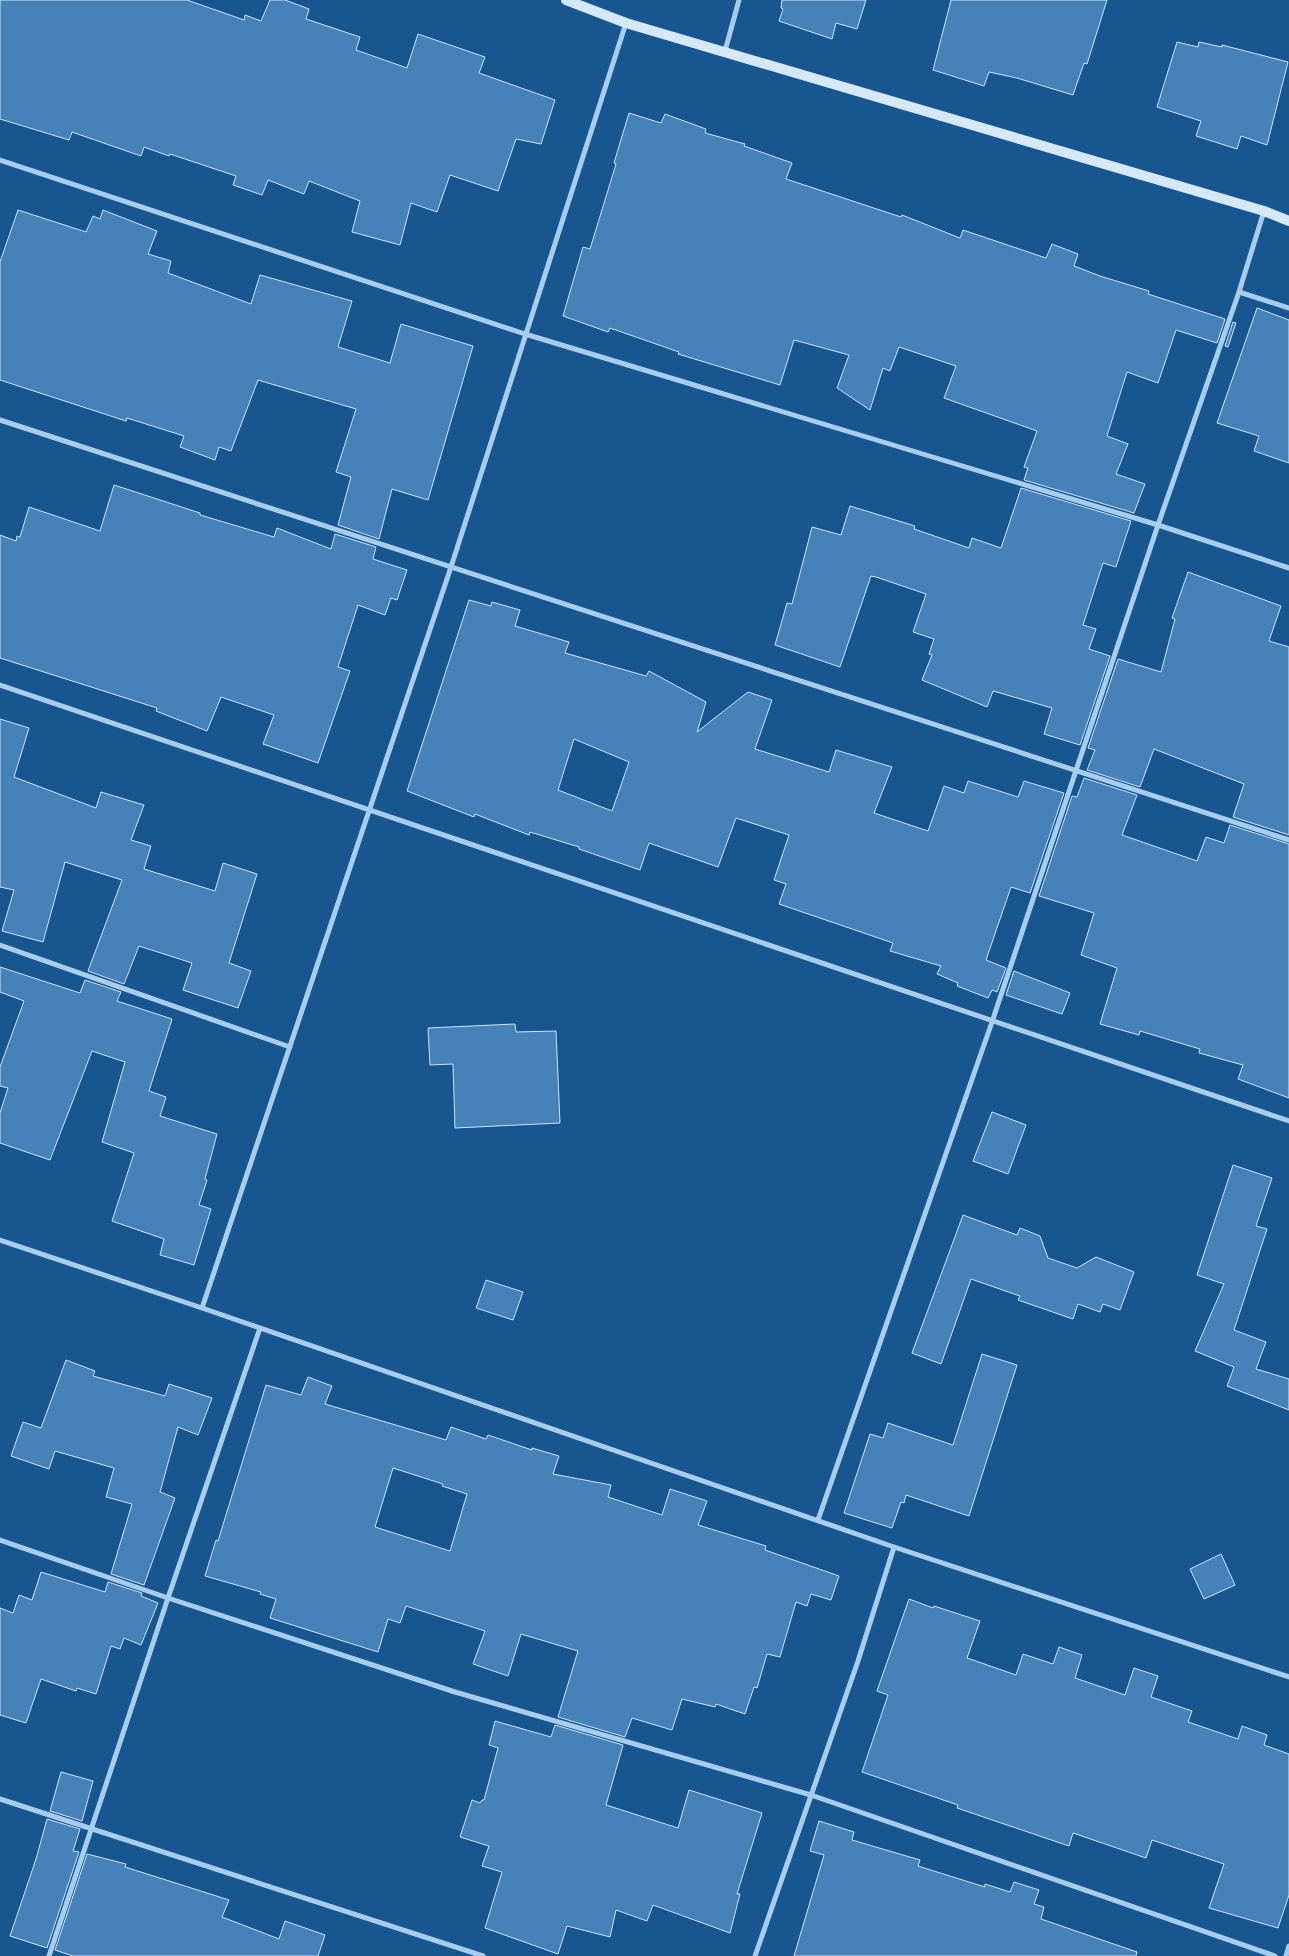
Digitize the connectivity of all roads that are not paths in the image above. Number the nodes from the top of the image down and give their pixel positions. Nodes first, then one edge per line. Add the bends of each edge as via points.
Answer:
1 (566, 0) edge
2 (739, 0) edge
3 (626, 23) junction
4 (725, 51) junction
5 (0, 160) edge
6 (1264, 211) junction
7 (1289, 221) edge
8 (1239, 292) junction
9 (1289, 308) edge
10 (525, 334) junction
11 (0, 420) edge
12 (1158, 525) junction
13 (451, 567) junction
14 (1289, 568) edge
15 (0, 685) edge
16 (1077, 772) junction
17 (369, 811) junction
18 (1289, 840) edge
19 (0, 944) edge
20 (992, 1022) junction
21 (290, 1047) junction
22 (1289, 1121) edge
23 (0, 1240) edge
24 (202, 1308) junction
25 (260, 1328) junction
26 (818, 1520) junction
27 (0, 1540) edge
28 (894, 1547) junction
29 (168, 1598) junction
30 (1289, 1677) edge
31 (811, 1795) junction
32 (0, 1799) edge
33 (91, 1830) junction
34 (1289, 1946) edge
35 (48, 1956) edge
36 (483, 1956) edge
37 (755, 1956) edge
38 (1275, 1956) edge
39 (1286, 1956) edge

1 - 3 street
2 - 4 street
3 - 4 street
3 - 10 street
4 - 6 street
5 - 10 street
6 - 7 street
6 - 8 street
8 - 9 street
8 - 12 street
10 - 12 street
10 - 13 street
11 - 13 street
12 - 14 street
12 - 16 street
13 - 16 street
13 - 17 street
15 - 17 street
16 - 18 street
16 - 20 street
17 - 20 street
17 - 21 street
19 - 21 street
20 - 22 street
20 - 26 street
21 - 24 street
23 - 24 street
24 - 25 street
25 - 26 street
25 - 29 street
26 - 28 street
27 - 29 street
28 - 30 street
28 - 31 street
29 - 31 street via 455,1692
29 - 33 street
31 - 37 street
31 - 38 street
32 - 33 street
33 - 35 street
33 - 36 street
34 - 39 street

